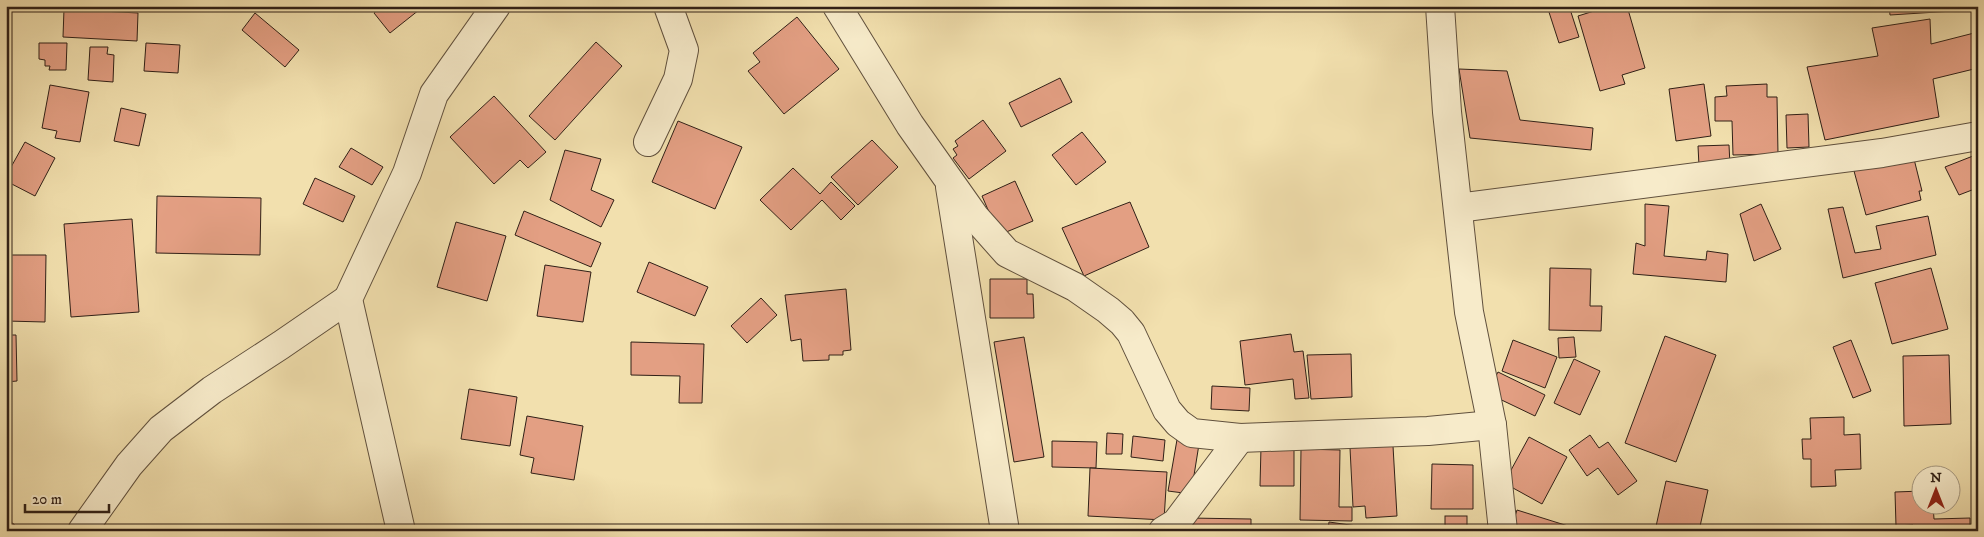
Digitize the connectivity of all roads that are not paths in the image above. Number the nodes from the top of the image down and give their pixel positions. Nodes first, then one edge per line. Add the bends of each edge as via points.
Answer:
1 (496, 6) edge
2 (668, 6) edge
3 (837, 6) edge
4 (1440, 6) edge
5 (1978, 136) edge
6 (648, 142) dead end
7 (949, 179) junction
8 (1458, 208) junction
9 (348, 299) junction
10 (1492, 425) junction
11 (1240, 438) junction
12 (402, 530) edge
13 (82, 531) edge
14 (1005, 531) edge
15 (1163, 531) edge
16 (1503, 531) edge

1 - 9 street via 434,94 407,173
2 - 6 street via 684,50 678,79
3 - 7 street via 910,125
4 - 8 street
5 - 8 street via 1882,153
7 - 11 street via 1006,253 1075,288 1122,322 1131,333 1167,410 1178,423 1192,433
7 - 14 street
8 - 10 street via 1469,312
9 - 12 street
9 - 13 street via 212,390 161,429 129,465
10 - 11 street via 1428,431
10 - 16 street
11 - 15 street via 1176,523

